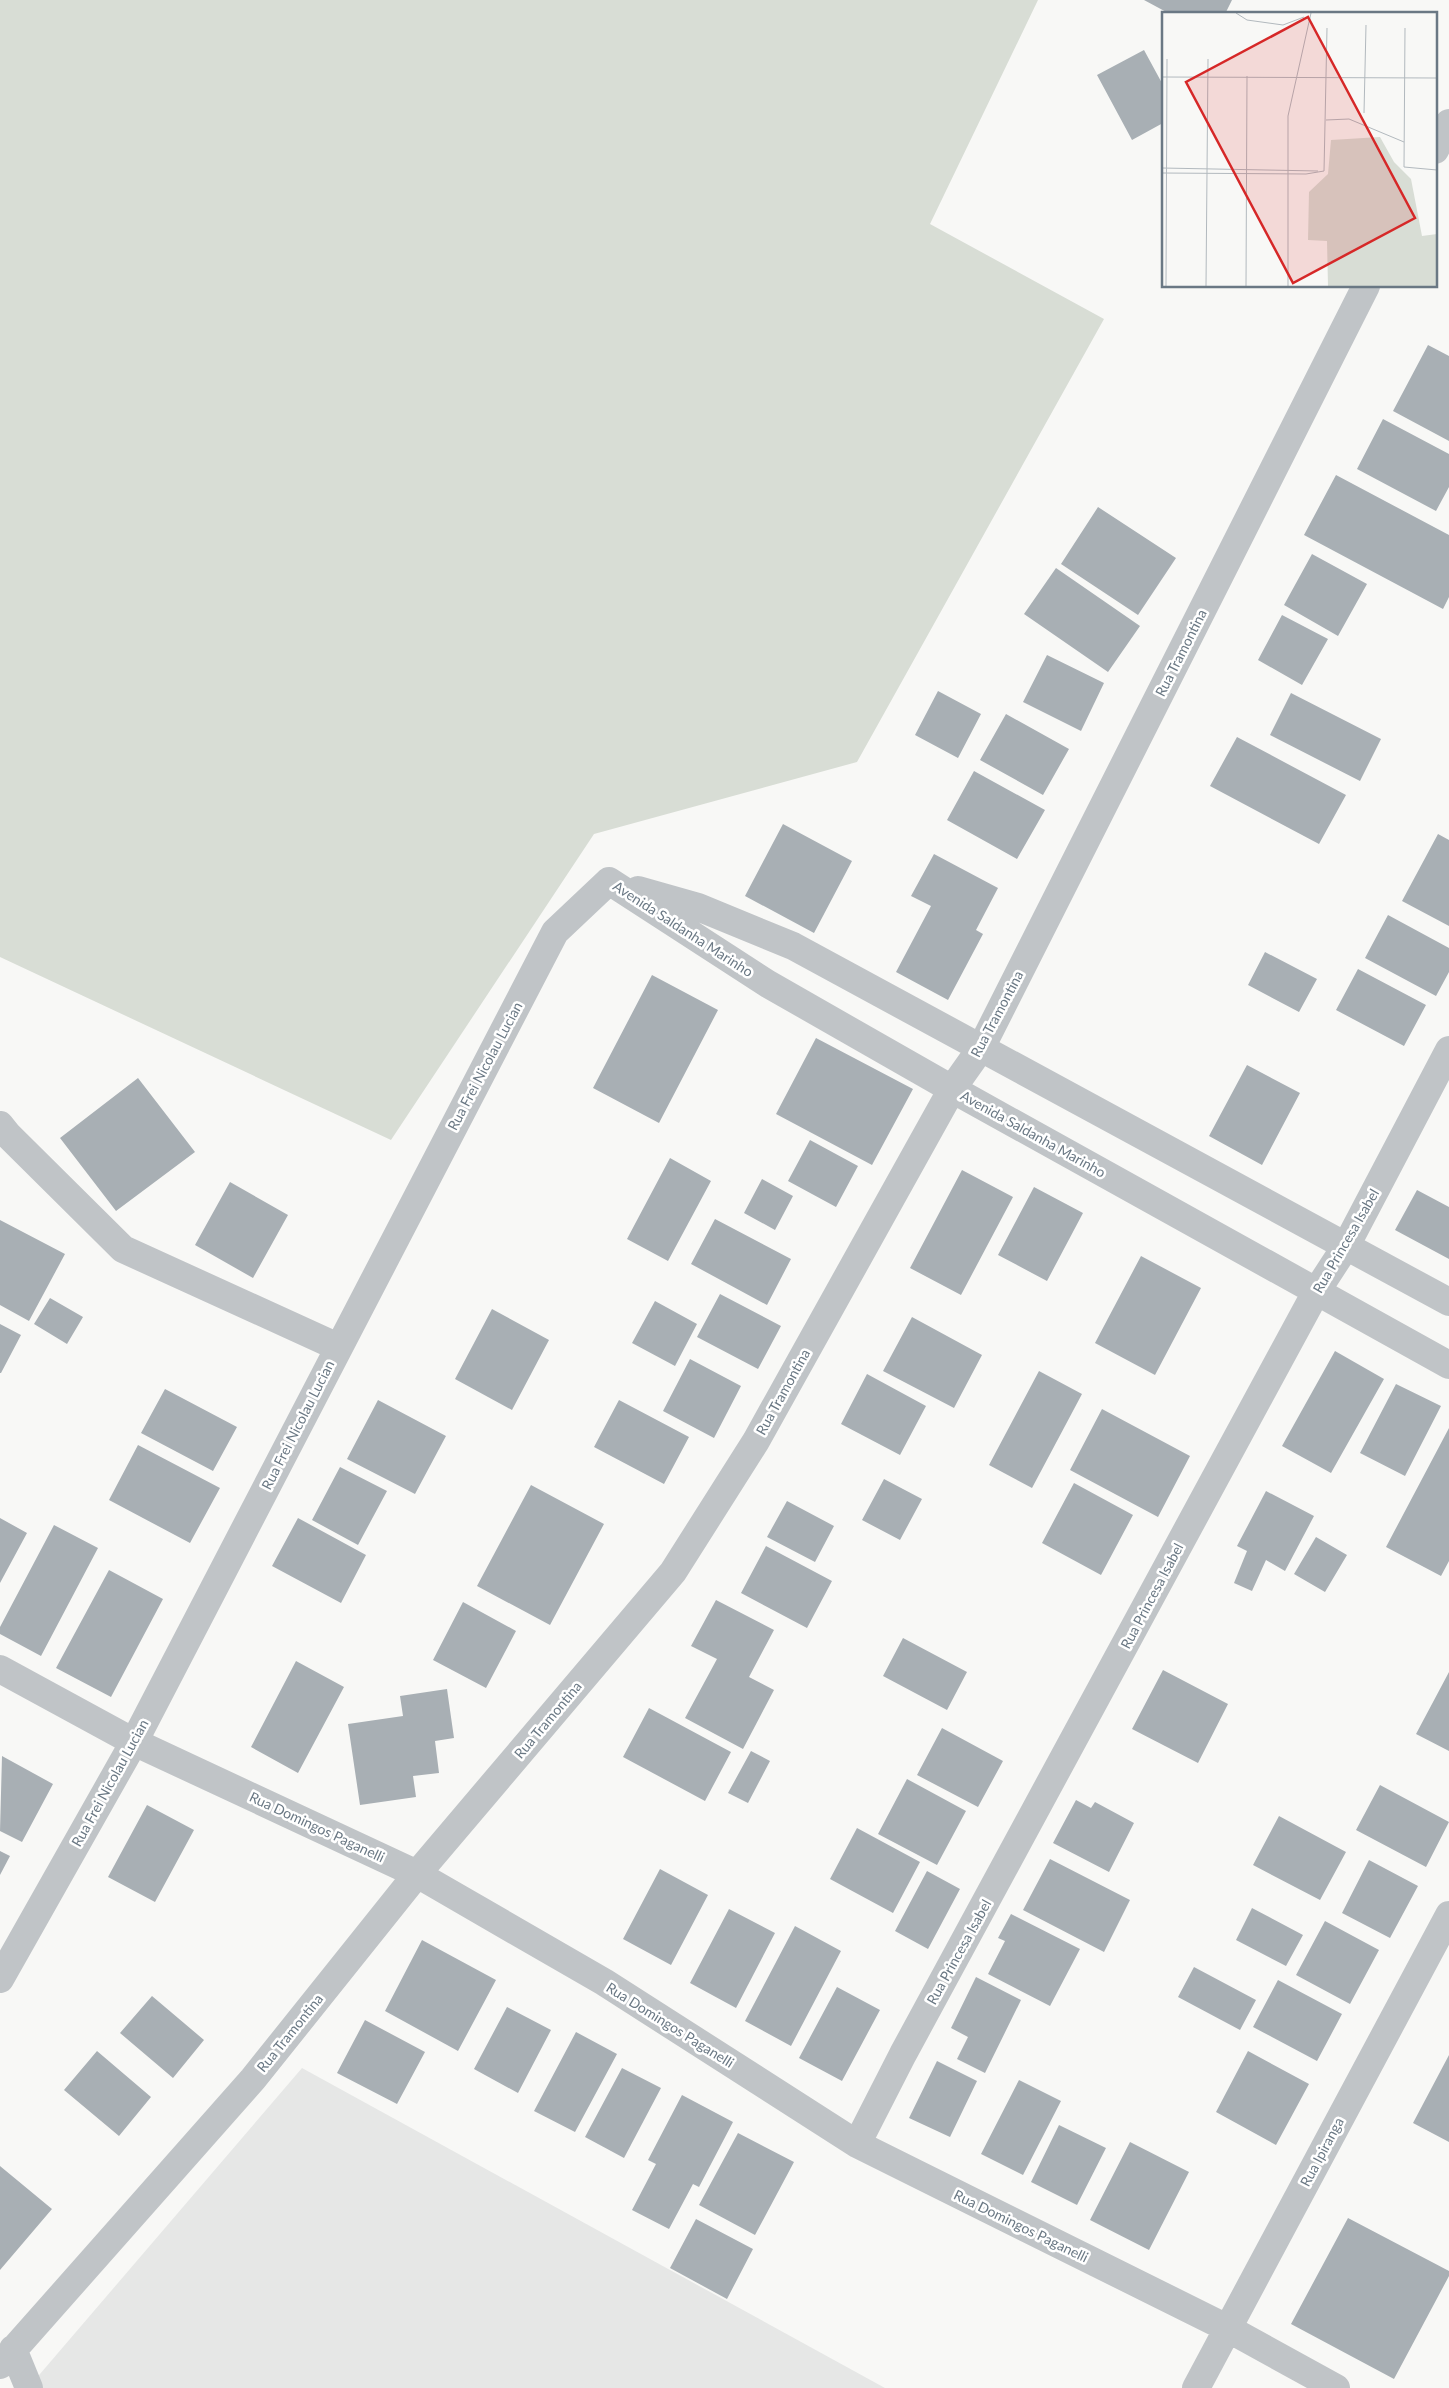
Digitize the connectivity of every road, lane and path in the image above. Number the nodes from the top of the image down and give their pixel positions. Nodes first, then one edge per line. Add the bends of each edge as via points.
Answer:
1 (1449, 123) edge
2 (1436, 148) edge
3 (1365, 288) edge
4 (608, 881) junction
5 (981, 1048) junction
6 (1449, 1050) edge
7 (952, 1089) junction
8 (0, 1125) edge
9 (1346, 1246) junction
10 (1316, 1292) junction
11 (1449, 1302) edge
12 (338, 1347) junction
13 (1449, 1365) edge
14 (0, 1669) edge
15 (134, 1742) junction
16 (417, 1874) junction
17 (1449, 1916) edge
18 (0, 1979) edge
19 (857, 2144) junction
20 (1227, 2328) junction
21 (7, 2357) edge
22 (29, 2388) edge
23 (1196, 2388) edge
24 (1336, 2388) edge

1 - 2 street
3 - 5 street, Rua Tramontina
4 - 5 street, Avenida Saldanha Marinho via 698,907 793,946
4 - 7 street, Avenida Saldanha Marinho via 768,984
4 - 12 street, Rua Frei Nicolau Lucian via 555,932
5 - 7 street, Rua Tramontina
5 - 9 street, Avenida Saldanha Marinho
6 - 9 street, Rua Princesa Isabel
7 - 10 street, Avenida Saldanha Marinho
7 - 16 street, Rua Tramontina via 756,1441 673,1572
8 - 12 street via 124,1249
9 - 10 street, Rua Princesa Isabel
9 - 11 street, Avenida Saldanha Marinho
10 - 13 street, Avenida Saldanha Marinho
10 - 19 street, Rua Princesa Isabel
12 - 15 street, Rua Frei Nicolau Lucian
14 - 15 street, Rua Domingos Paganelli
15 - 16 street, Rua Domingos Paganelli
15 - 18 street, Rua Frei Nicolau Lucian
16 - 19 street, Rua Domingos Paganelli via 604,1982
16 - 21 street, Rua Tramontina via 253,2079
17 - 20 street, Rua Ipiranga
19 - 20 street, Rua Domingos Paganelli
20 - 23 street, Rua Ipiranga
20 - 24 street, Rua Domingos Paganelli
21 - 22 street

